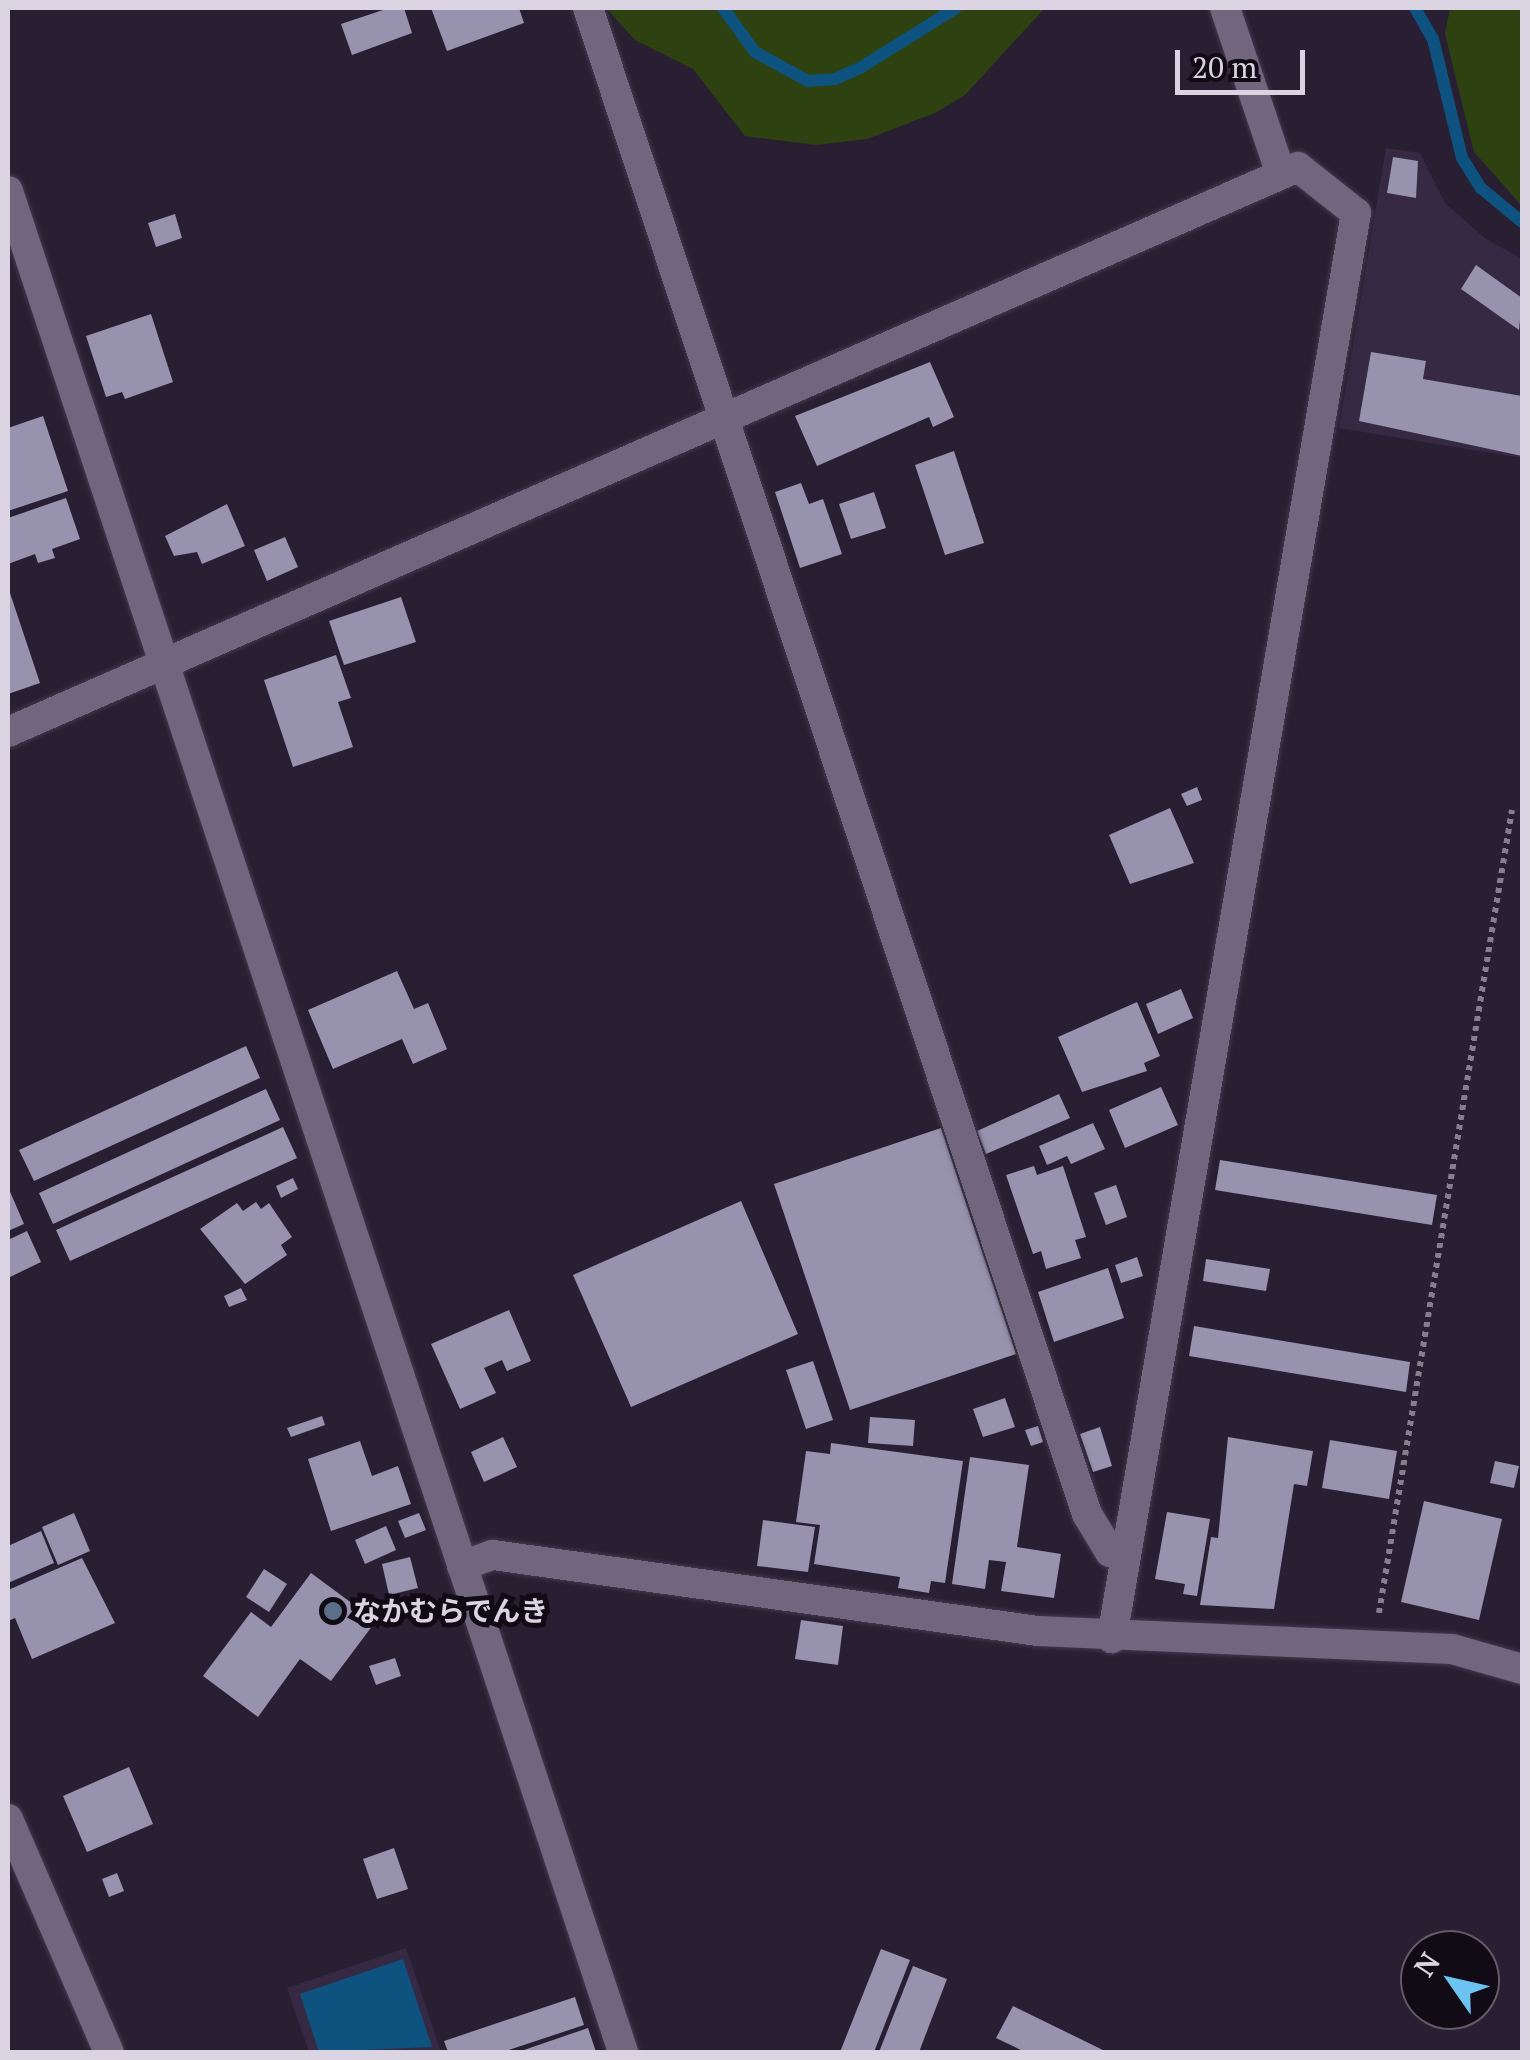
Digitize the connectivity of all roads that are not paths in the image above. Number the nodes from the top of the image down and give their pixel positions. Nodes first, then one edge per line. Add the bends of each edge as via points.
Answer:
1 (588, 8) edge
2 (1225, 8) edge
3 (1281, 174) junction
4 (8, 191) edge
5 (723, 420) junction
6 (165, 666) junction
7 (8, 732) edge
8 (1126, 1555) junction
9 (462, 1566) junction
10 (1112, 1638) junction
11 (1522, 1669) edge
12 (8, 1819) edge
13 (109, 2052) edge
14 (623, 2052) edge

1 - 5 street
2 - 3 street
3 - 5 street
3 - 8 street via 1298,166 1356,213
4 - 6 street
5 - 6 street
5 - 8 street via 1087,1514 1110,1552
6 - 7 street
6 - 9 street
8 - 10 street
9 - 10 street via 493,1554
9 - 14 street
10 - 11 street via 1452,1649
12 - 13 street

